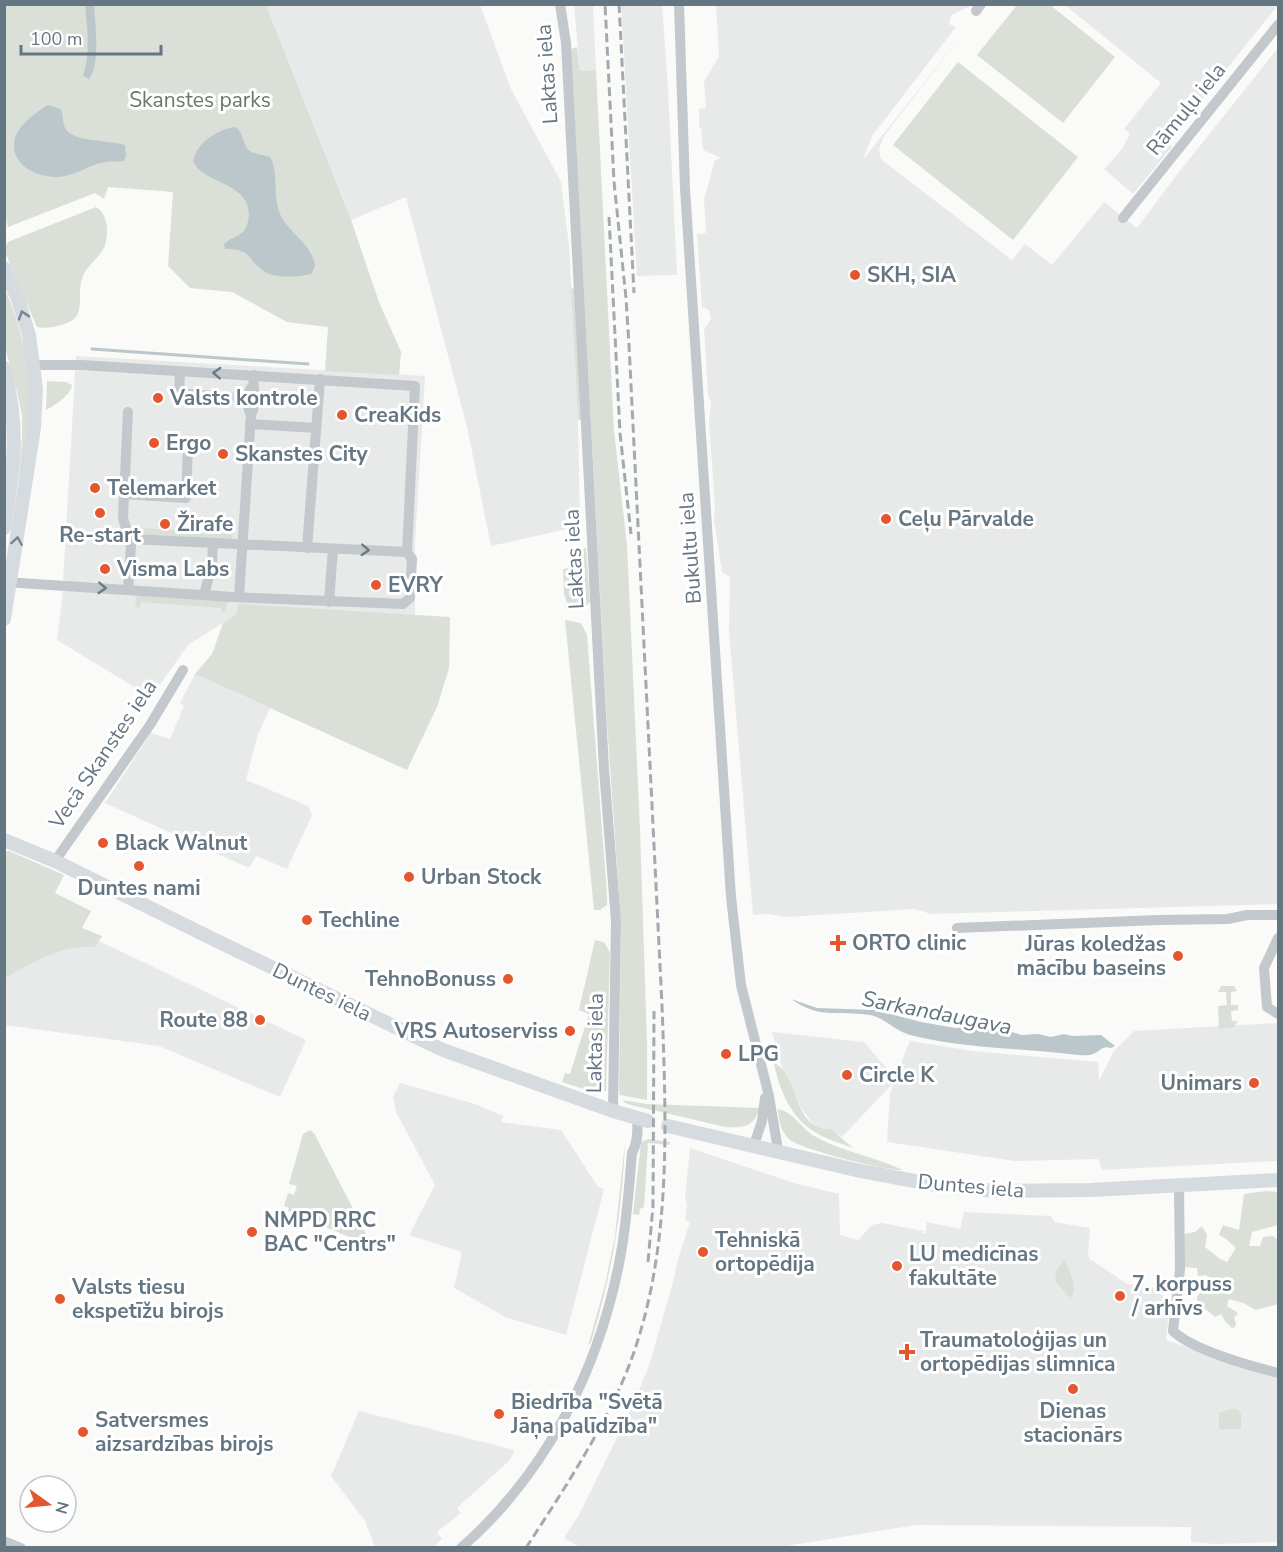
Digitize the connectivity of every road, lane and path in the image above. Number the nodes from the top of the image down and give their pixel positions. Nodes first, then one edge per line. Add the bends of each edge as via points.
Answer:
1 (560, 4) edge
2 (679, 4) edge
3 (1278, 25) edge
4 (1123, 218) dead end
5 (4, 268) edge
6 (34, 365) junction
7 (4, 368) edge
8 (180, 372) junction
9 (320, 379) junction
10 (253, 380) junction
11 (213, 396) tunnel mouth
12 (128, 412) dead end
13 (251, 420) junction
14 (316, 428) junction
15 (188, 446) dead end
16 (124, 494) junction
17 (4, 528) edge
18 (130, 539) junction
19 (213, 543) junction
20 (243, 544) junction
21 (307, 548) junction
22 (333, 549) junction
23 (407, 552) junction
24 (7, 582) edge
25 (128, 590) junction
26 (204, 595) junction
27 (239, 597) junction
28 (329, 602) junction
29 (4, 619) edge
30 (183, 670) dead end
31 (7, 842) edge
32 (56, 861) junction
33 (1278, 915) edge
34 (957, 928) dead end
35 (1278, 938) edge
36 (1278, 1014) edge
37 (766, 1086) junction
38 (613, 1111) junction
39 (643, 1120) joint
40 (668, 1126) dead end
41 (754, 1145) junction
42 (778, 1150) junction
43 (1278, 1180) edge
44 (1179, 1186) junction
45 (1278, 1373) edge
46 (4, 1541) edge
47 (21, 1548) edge
48 (461, 1548) edge

1 - 38 street, Laktas iela via 566,44 616,921
2 - 37 street, Bukultu iela via 685,188 731,897 741,985
3 - 4 street, Rāmuļu iela
6 -> 5 main road via 24,316
6 - 8 street
24 -> 6 main road via 34,428
7 - 17 main road via 15,442
10 -> 8 street
8 - 11 street via 179,393
9 - 10 street
9 - 14 street
9 - 23 street via 415,386
10 - 13 street via 256,398
10 - 13 street via 243,398
12 - 16 street
13 - 14 street
13 - 20 street
14 - 21 street
15 - 16 street via 186,498
16 - 18 street via 123,518
18 - 19 street
18 - 25 street
19 - 20 street
19 - 26 street
20 - 21 street
20 - 27 street
21 - 22 street
22 -> 23 street
22 - 28 street
23 - 28 street via 412,559 410,598 403,604
24 -> 25 street
24 - 29 main road
25 - 26 street
26 - 27 street
27 - 28 street
30 - 32 street, Vecā Skanstes iela
31 - 32 main road, Duntes iela
32 - 38 main road, Duntes iela via 443,1050
33 - 34 street
35 - 36 street via 1264,968 1267,1007
37 - 41 street, Bukultu iela via 762,1121
37 - 42 street, Bukultu iela
38 - 39 main road, Duntes iela
39 - 48 street via 632,1153 617,1272 586,1373 551,1442
40 - 41 main road, Duntes iela
41 - 42 main road, Duntes iela
42 - 44 main road, Duntes iela via 878,1174 976,1190 1049,1192
43 - 44 main road, Duntes iela
44 - 45 street via 1180,1269 1173,1330 1189,1342 1237,1362
46 - 47 street

